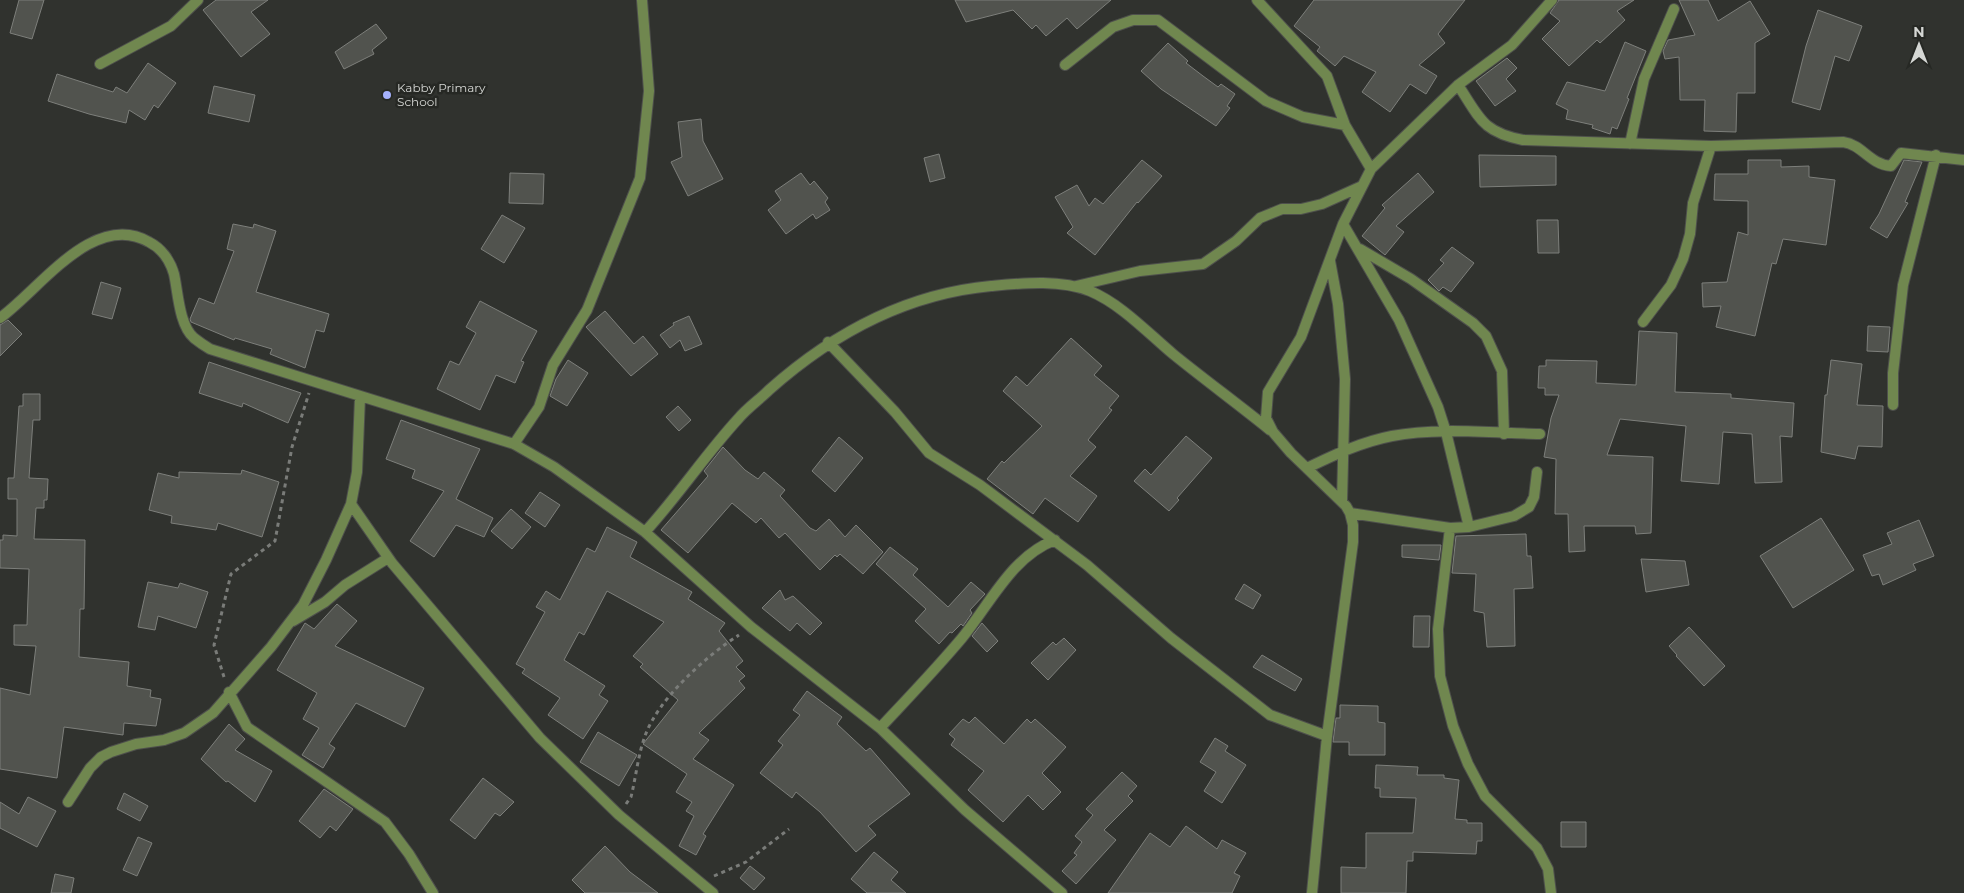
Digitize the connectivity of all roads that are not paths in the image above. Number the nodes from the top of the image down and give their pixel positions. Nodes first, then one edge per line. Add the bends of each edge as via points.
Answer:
1 (198, 0) edge
2 (642, 0) edge
3 (1257, 0) edge
4 (1552, 0) edge
5 (1674, 9) dead end
6 (100, 64) dead end
7 (1065, 65) dead end
8 (1458, 85) junction
9 (1345, 125) junction
10 (1630, 144) junction
11 (1711, 146) junction
12 (1936, 155) junction
13 (1964, 160) edge
14 (1371, 170) junction
15 (1362, 186) junction
16 (1343, 224) junction
17 (1359, 249) junction
18 (1330, 260) junction
19 (1073, 287) junction
20 (0, 318) edge
21 (1643, 322) dead end
22 (828, 342) junction
23 (360, 397) junction
24 (1893, 405) dead end
25 (1272, 432) junction
26 (1446, 432) junction
27 (1504, 434) junction
28 (1540, 434) dead end
29 (514, 444) junction
30 (1342, 451) junction
31 (1307, 468) junction
32 (1538, 472) dead end
33 (1342, 502) junction
34 (351, 504) junction
35 (1350, 513) junction
36 (1469, 527) junction
37 (1450, 528) junction
38 (645, 532) junction
39 (1055, 540) junction
40 (388, 558) junction
41 (289, 623) junction
42 (230, 692) junction
43 (880, 728) junction
44 (1327, 736) junction
45 (68, 802) dead end
46 (433, 893) edge
47 (713, 893) edge
48 (1062, 893) edge
49 (1312, 893) edge
50 (1551, 893) edge

1 - 6 street via 170,26
2 - 29 street via 649,91 640,178 587,310 553,365 539,407
3 - 9 street via 1327,76
4 - 8 street via 1512,45
5 - 10 street via 1644,79
7 - 9 street via 1113,27 1133,20 1158,20 1266,100 1303,117
8 - 10 street via 1491,131 1504,137
8 - 14 street
9 - 14 street
10 - 11 street
11 - 12 street via 1843,142 1854,145 1874,162 1891,166 1901,153
11 - 21 street via 1695,196 1684,259 1671,285
12 - 13 street
12 - 24 street via 1903,285 1893,373
14 - 15 street
15 - 16 street
15 - 19 street via 1322,204 1268,214 1203,264 1140,271
16 - 17 street
16 - 18 street
17 - 26 street via 1399,320
17 - 27 street via 1411,278 1486,336 1502,371
18 - 25 street via 1301,338 1268,392 1266,418
18 - 30 street via 1345,379
19 - 22 street via 1031,282 964,288 875,316
19 - 25 street via 1090,291 1112,303
20 - 23 street via 95,239 116,235 139,236 157,246 172,265 183,318 193,337 210,349
22 - 38 street via 739,418
22 - 39 street via 930,453
23 - 29 street
23 - 34 street via 357,472
25 - 31 street
26 - 27 street
26 - 30 street via 1393,435
26 - 36 street
27 - 28 street
29 - 38 street via 554,467
30 - 31 street
30 - 33 street
31 - 33 street
32 - 36 street via 1529,507 1514,516
33 - 35 street
34 - 40 street
34 - 41 street via 303,605
35 - 37 street
35 - 44 street via 1353,542 1348,591
36 - 37 street
37 - 50 street via 1438,629 1444,693 1472,772 1485,796 1538,848 1548,869
38 - 43 street via 751,628
39 - 43 street via 1038,547 1022,561 951,650
39 - 44 street via 1171,638 1270,715
40 - 41 street via 345,585 326,602
40 - 47 street via 540,738 619,815
41 - 42 street
42 - 45 street via 213,713 184,733 136,744 101,757
42 - 46 street via 247,727 385,822
43 - 48 street via 965,810
44 - 49 street

